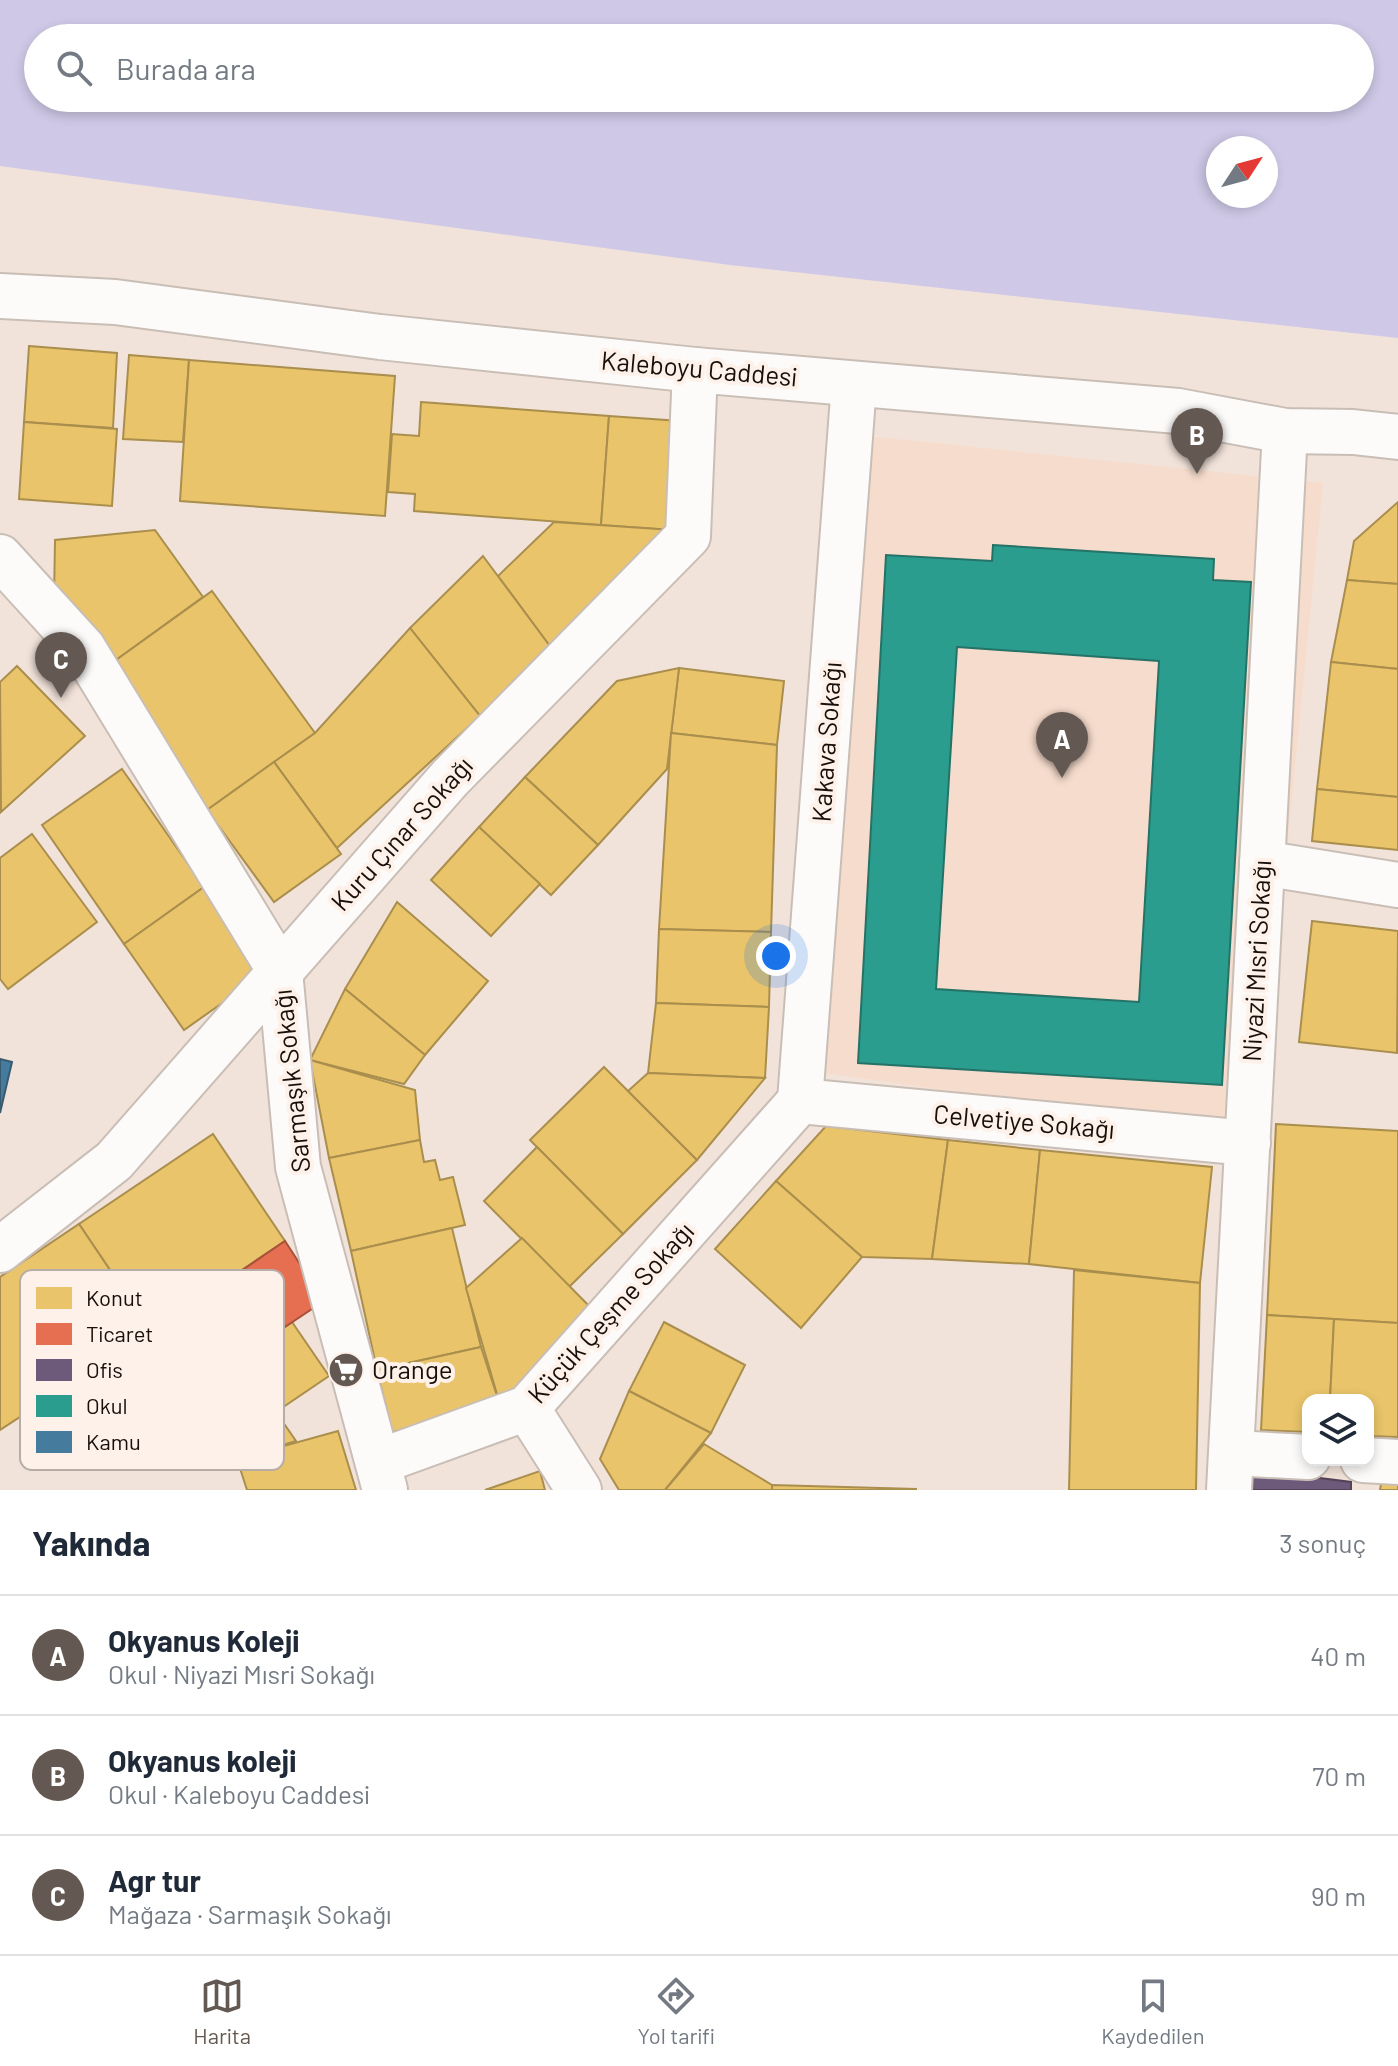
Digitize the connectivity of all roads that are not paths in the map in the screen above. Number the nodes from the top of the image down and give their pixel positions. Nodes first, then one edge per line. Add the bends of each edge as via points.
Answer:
1 (0, 296) edge
2 (695, 370) junction
3 (854, 384) junction
4 (1285, 431) junction
5 (1398, 437) edge
6 (0, 557) edge
7 (1262, 863) junction
8 (1398, 885) edge
9 (280, 971) junction
10 (800, 1101) junction
11 (1248, 1143) junction
12 (0, 1250) edge
13 (527, 1408) junction
14 (1302, 1458) edge
15 (1374, 1461) edge
16 (1398, 1462) edge
17 (1231, 1471) edge
18 (382, 1476) edge
19 (579, 1490) edge

1 - 2 street, Kaleboyu Caddesi via 115,302
2 - 3 street, Kaleboyu Caddesi
2 - 9 street, Kuru Çınar Sokağı via 688,536 450,778
3 - 4 street, Kaleboyu Caddesi via 1178,411
3 - 10 street, Kakava Sokağı
4 - 5 street, Kaleboyu Caddesi
4 - 7 street, Niyazi Mısri Sokağı
6 - 9 street, Sarmaşık Sokağı via 83,648
7 - 8 street
7 - 11 street, Niyazi Mısri Sokağı
9 - 12 street, Kuru Çınar Sokağı via 114,1161
9 - 18 street, Sarmaşık Sokağı via 298,1167
10 - 11 street, Celvetiye Sokağı
10 - 13 street, Küçük Çeşme Sokağı
11 - 17 street, Niyazi Mısri Sokağı
13 - 18 street, Küçük Çeşme Sokağı
13 - 19 street
14 - 17 street
15 - 16 street

